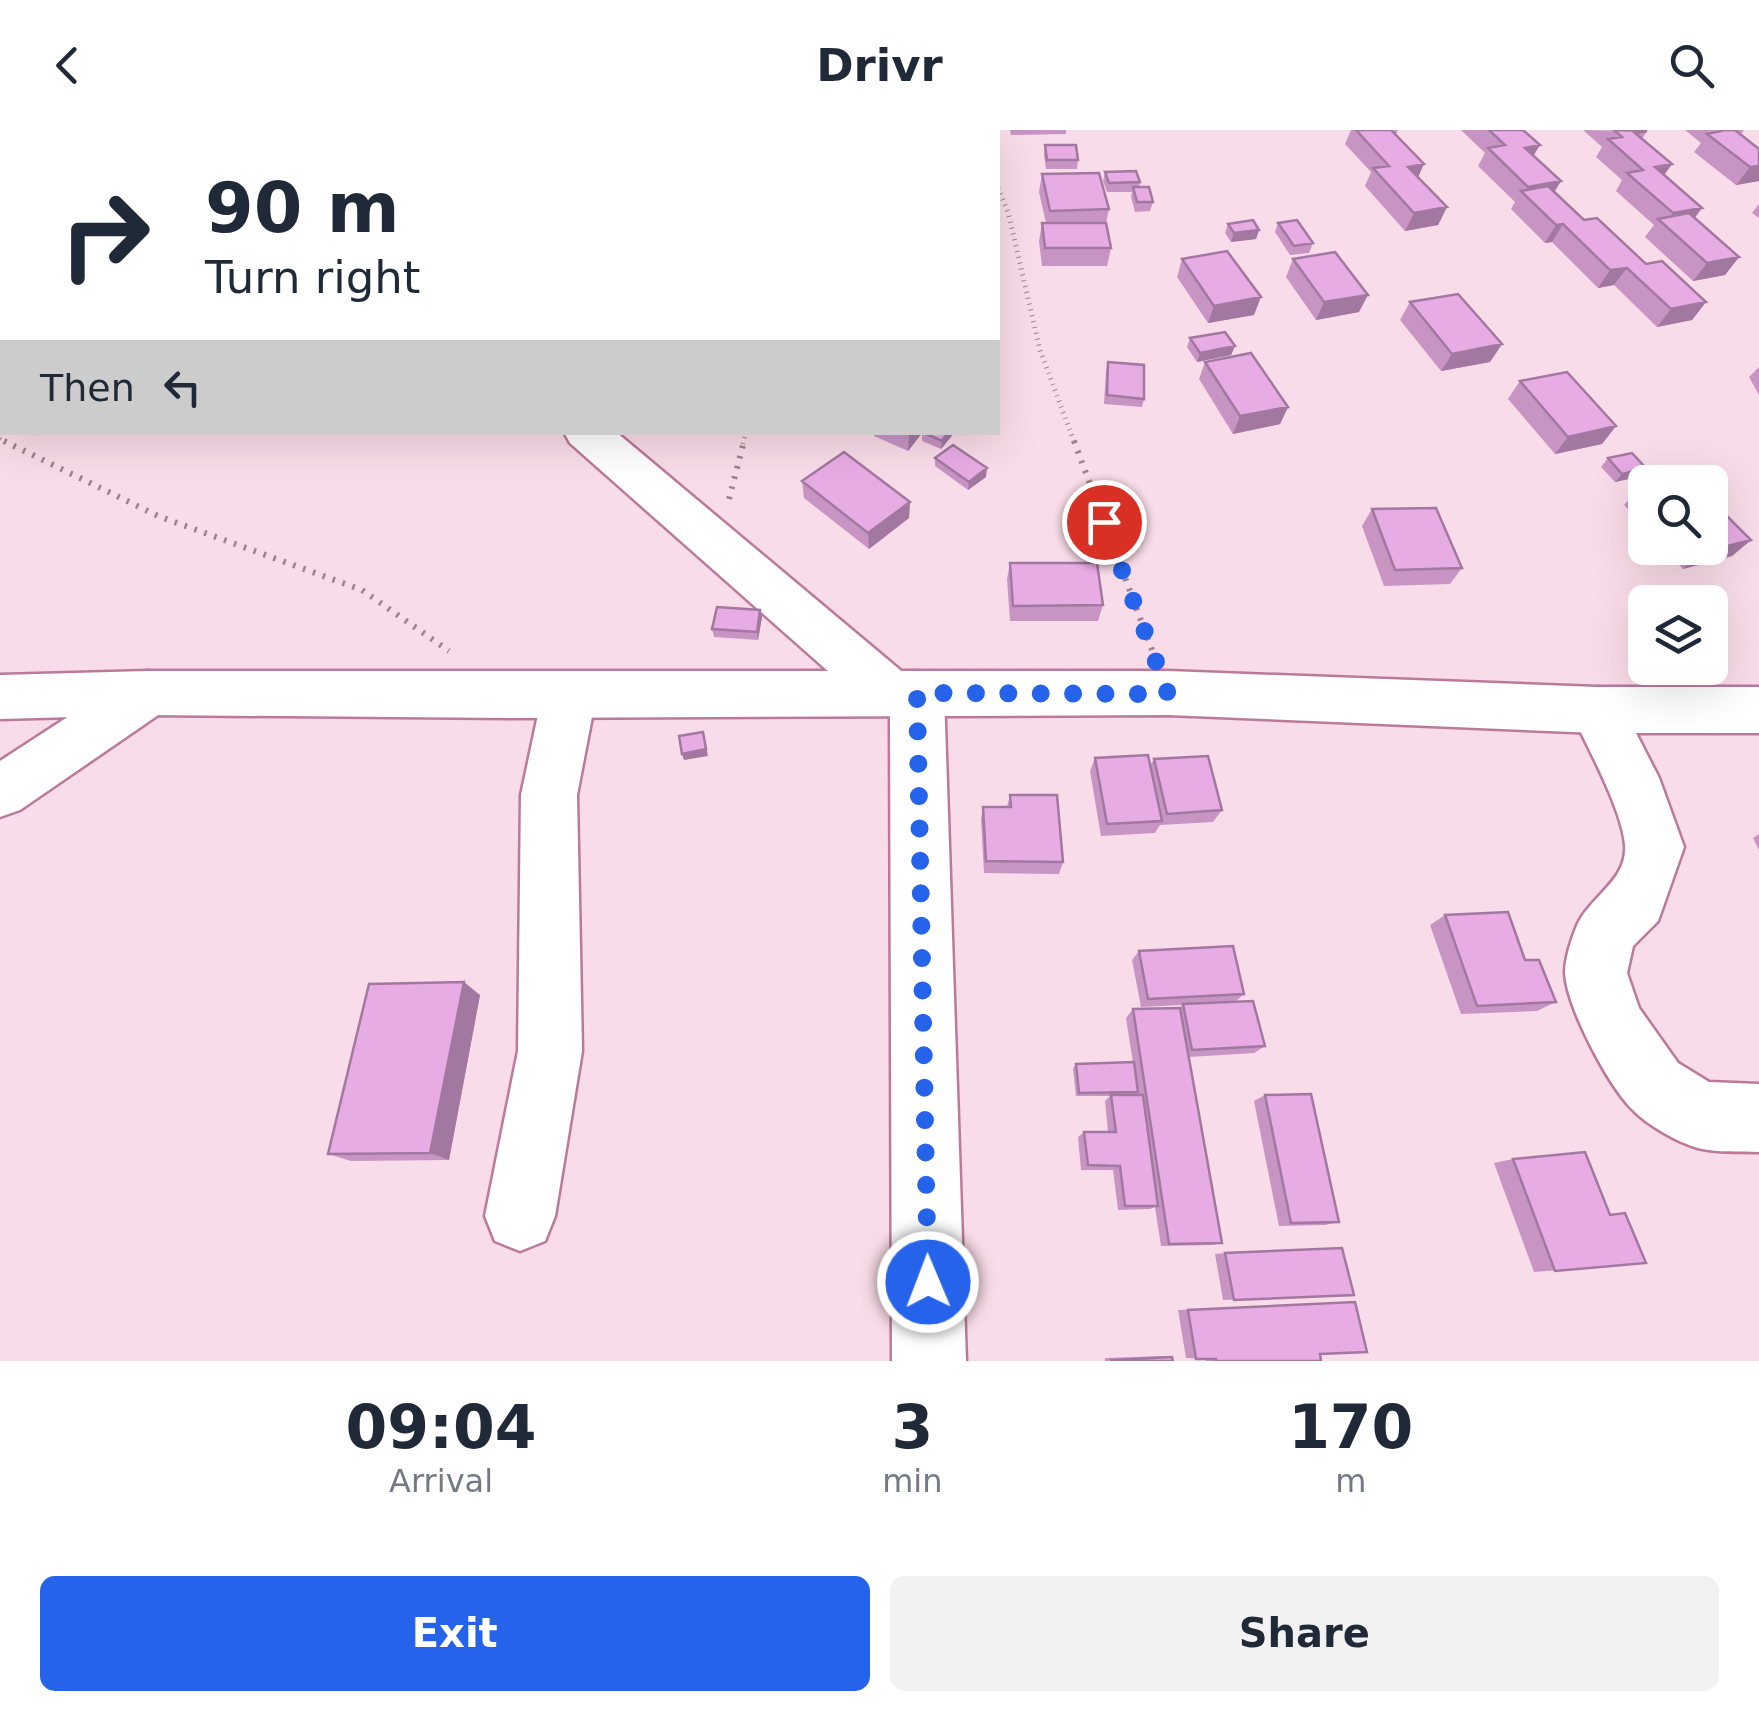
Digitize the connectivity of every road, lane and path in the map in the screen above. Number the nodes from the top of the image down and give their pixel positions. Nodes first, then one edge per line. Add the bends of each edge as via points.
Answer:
1 (1000, 193) edge
2 (590, 435) edge
3 (745, 435) edge
4 (0, 439) edge
5 (718, 545) junction
6 (454, 654) dead end
7 (148, 693) junction
8 (904, 694) junction
9 (1168, 694) junction
10 (569, 696) junction
11 (0, 697) edge
12 (1597, 710) junction
13 (1759, 710) edge
14 (0, 792) edge
15 (1759, 1118) edge
16 (520, 1216) dead end
17 (929, 1361) edge

1 - 9 path via 1040,350
2 - 5 main road
3 - 5 path
4 - 6 path via 158,516 362,590
5 - 8 main road
7 - 10 main road
7 - 11 main road
7 - 14 main road
8 - 9 main road
8 - 10 main road
8 - 17 main road
9 - 12 main road
10 - 16 main road via 549,794 550,1051
12 - 13 main road
12 - 15 main road via 1656,847 1637,901 1605,932 1596,973 1613,1026 1655,1086 1700,1115

